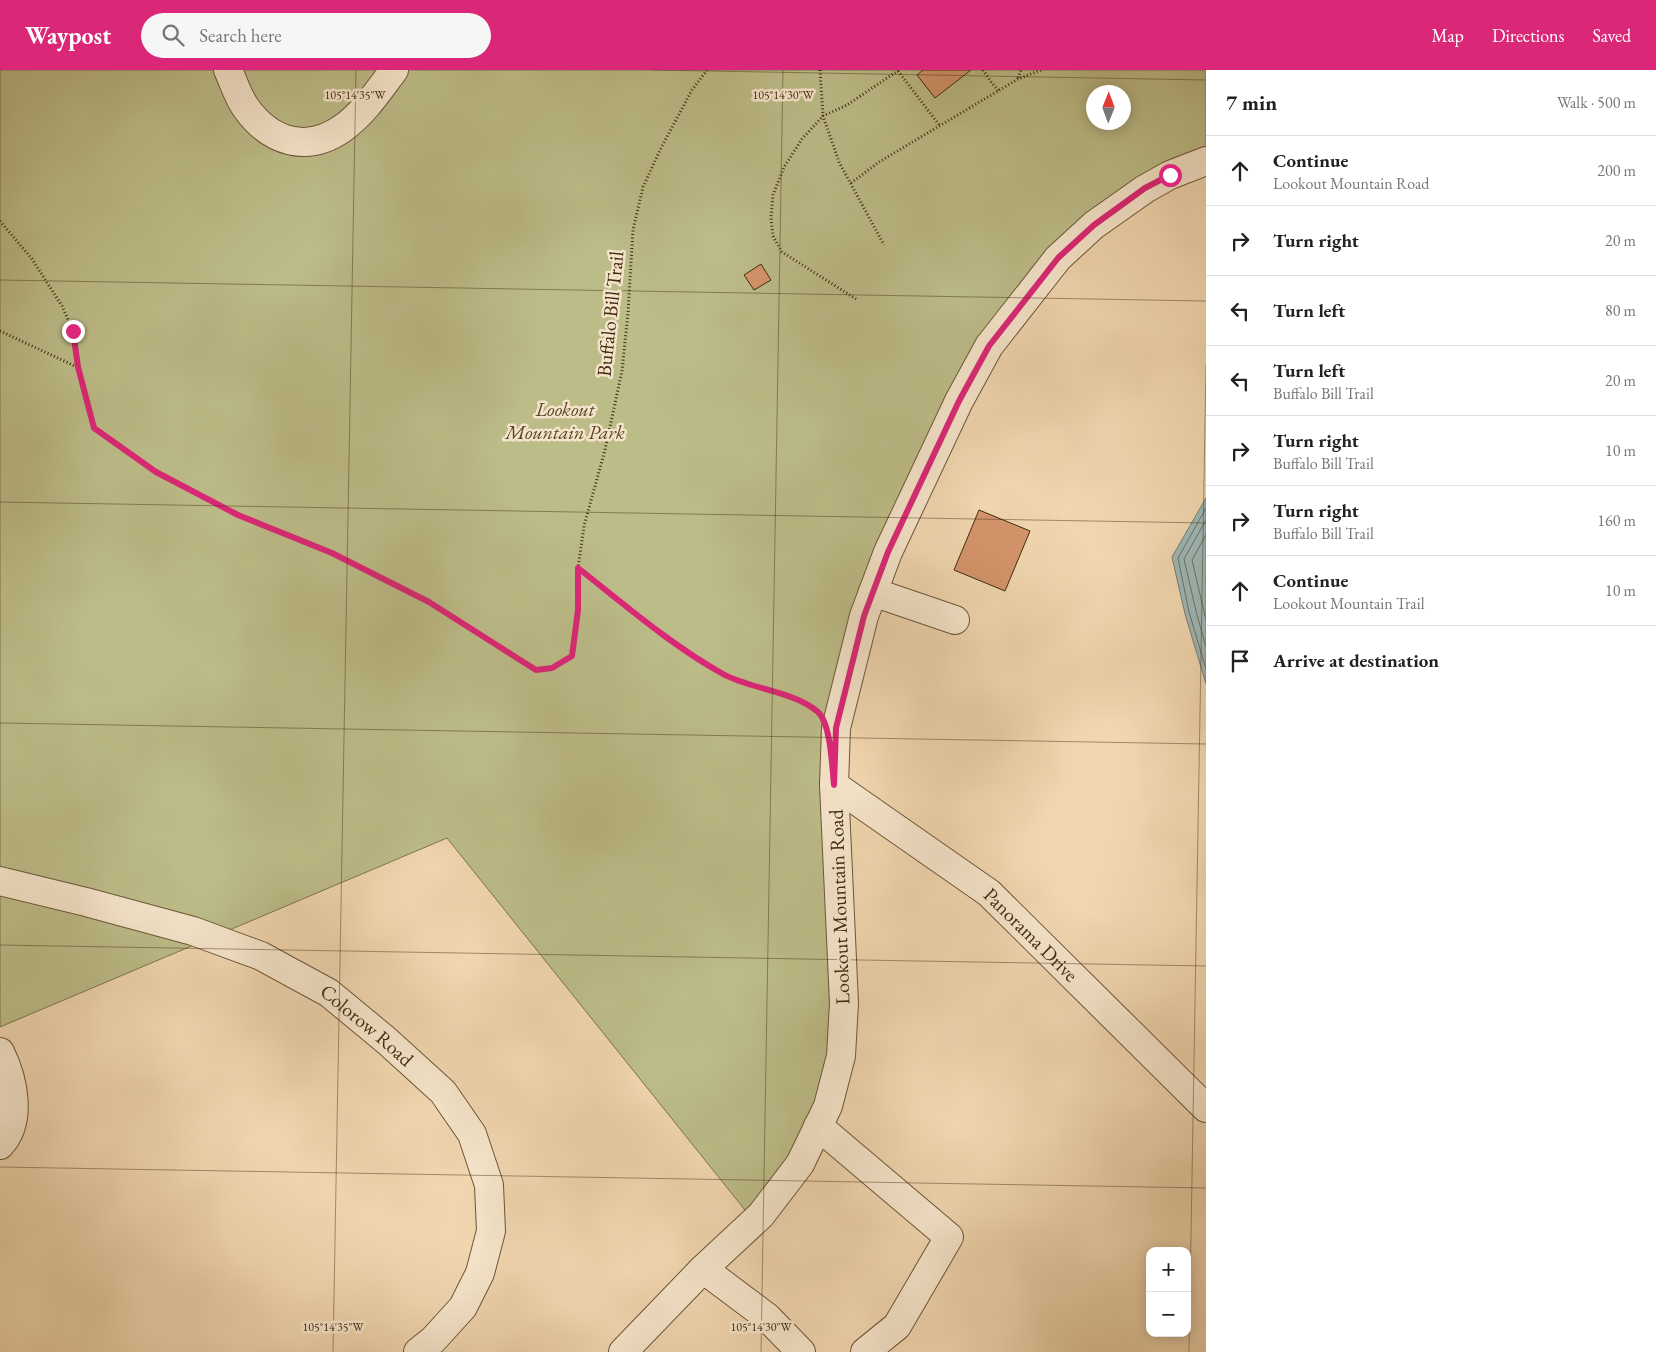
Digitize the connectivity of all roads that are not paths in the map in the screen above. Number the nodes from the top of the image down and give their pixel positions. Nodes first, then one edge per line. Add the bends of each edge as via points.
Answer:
1 (228, 70) edge
2 (394, 70) edge
3 (1206, 161) edge
4 (873, 592) junction
5 (955, 620) dead end
6 (834, 785) junction
7 (0, 881) edge
8 (0, 1052) edge
9 (1206, 1108) edge
10 (818, 1126) junction
11 (0, 1145) edge
12 (703, 1269) junction
13 (418, 1352) edge
14 (623, 1352) edge
15 (801, 1352) edge
16 (865, 1352) edge

1 - 2 street via 240,97 259,122 278,137 305,142 318,140 345,127 369,103
3 - 4 street, Lookout Mountain Road via 1145,188 1094,225 1058,258 1025,298 989,346 959,401 888,552
4 - 5 street
4 - 6 street, Lookout Mountain Road via 836,728
6 - 9 street, Panorama Drive via 989,893
6 - 10 street, Lookout Mountain Road via 844,1003 841,1056 828,1106
7 - 13 street, Colorow Road via 193,931 262,956 329,993 388,1040 443,1092 472,1134 489,1186 491,1231 480,1274 463,1307
8 - 11 street via 9,1073 14,1102 10,1128
10 - 12 street, Lookout Mountain Road via 800,1164 761,1215
10 - 16 street via 949,1237 897,1326
12 - 14 street, Lookout Mountain Road
12 - 15 street via 767,1317

